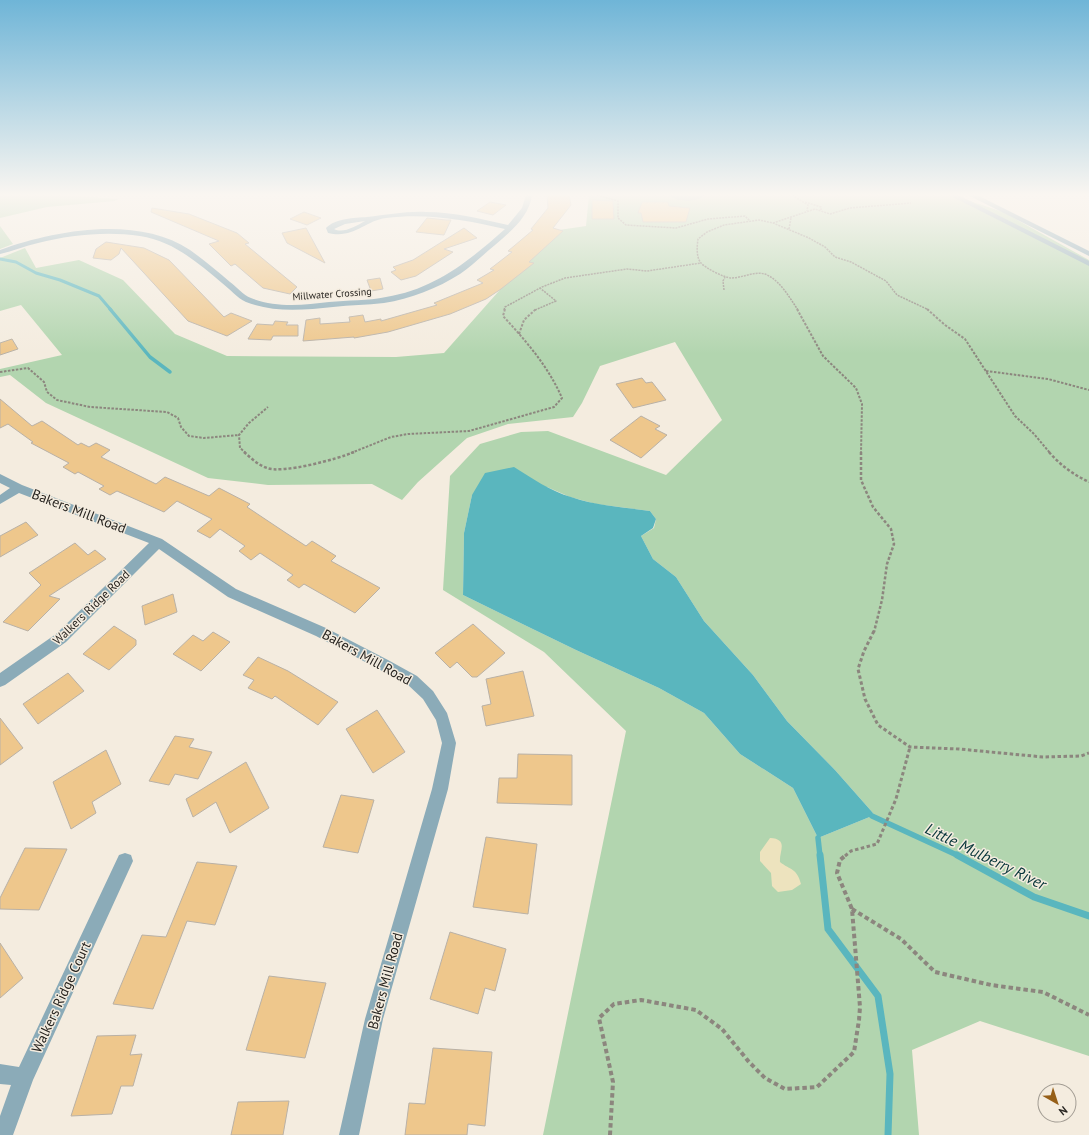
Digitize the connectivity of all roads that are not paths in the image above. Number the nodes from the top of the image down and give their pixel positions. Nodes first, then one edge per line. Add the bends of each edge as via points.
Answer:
1 (13, 248) edge
2 (182, 248) edge
3 (486, 248) edge
4 (1057, 248) edge
5 (1077, 248) edge
6 (0, 252) edge
7 (1089, 254) edge
8 (1089, 264) edge
9 (0, 478) edge
10 (18, 488) junction
11 (0, 500) edge
12 (158, 542) junction
13 (0, 681) edge
14 (125, 861) dead end
15 (0, 1074) edge
16 (24, 1076) junction
17 (3, 1135) edge
18 (349, 1135) edge

1 - 6 street, Millwater Crossing
2 - 3 street, Millwater Crossing via 247,300 273,306 303,307 386,300 420,290 444,280
4 - 8 street
5 - 7 street
9 - 10 street, Bakers Mill Road
10 - 11 street
10 - 12 street, Bakers Mill Road
12 - 13 street, Walkers Ridge Road via 61,638
12 - 18 street, Bakers Mill Road via 232,593 321,632 412,680 428,694 442,718 448,743 440,789 374,1019
14 - 16 street, Walkers Ridge Court
15 - 16 street
16 - 17 street, Walkers Ridge Court

